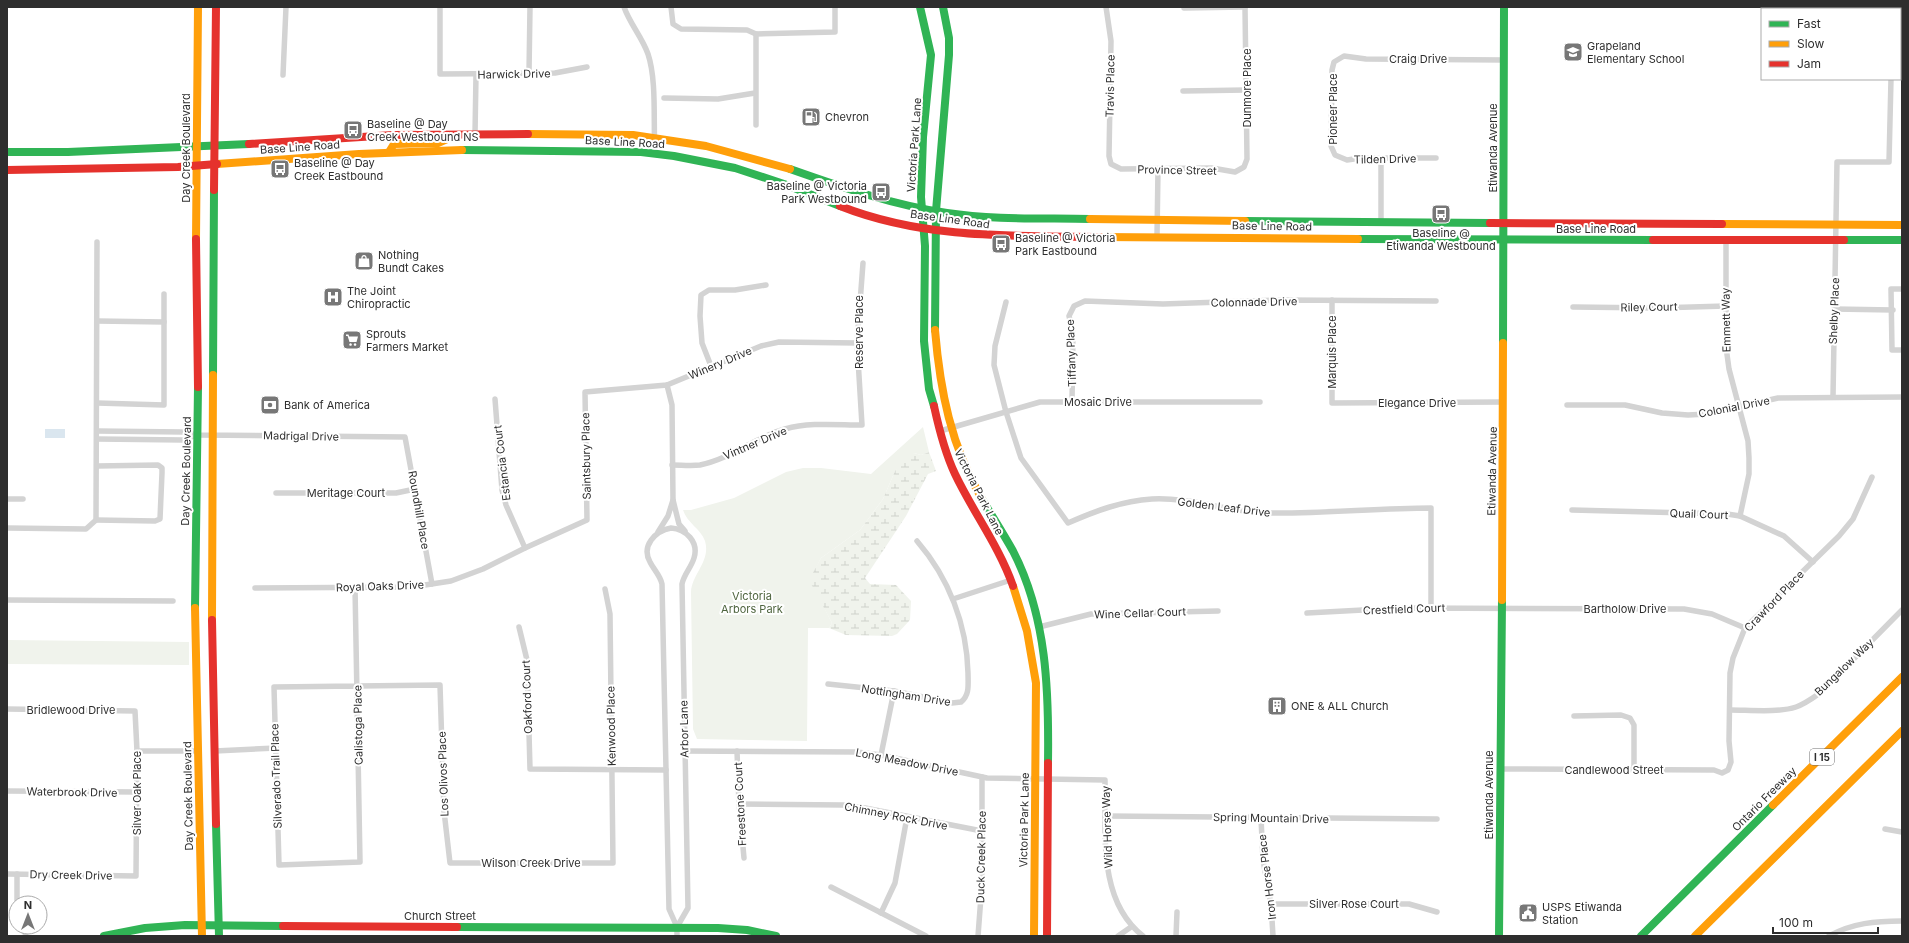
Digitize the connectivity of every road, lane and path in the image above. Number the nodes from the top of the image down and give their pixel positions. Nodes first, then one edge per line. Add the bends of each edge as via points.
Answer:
1 (198, 7) edge
2 (216, 7) edge
3 (286, 7) edge
4 (440, 7) edge
5 (530, 7) edge
6 (624, 7) edge
7 (671, 7) edge
8 (834, 7) edge
9 (920, 7) edge
10 (943, 7) edge
11 (1106, 7) edge
12 (1245, 7) edge
13 (1504, 7) edge
14 (1839, 7) edge
15 (1184, 8) edge
16 (1891, 8) edge
17 (756, 34) junction
18 (1504, 60) junction
19 (1334, 62) joint
20 (587, 67) dead end
21 (529, 73) junction
22 (283, 75) dead end
23 (476, 75) junction
24 (1891, 80) edge
25 (1183, 90) dead end
26 (1246, 90) junction
27 (755, 93) junction
28 (664, 98) dead end
29 (756, 125) dead end
30 (459, 134) junction
31 (475, 134) junction
32 (654, 137) junction
33 (216, 145) junction
34 (197, 147) junction
35 (7, 152) edge
36 (389, 152) junction
37 (655, 153) junction
38 (1335, 155) joint
39 (1381, 158) junction
40 (1436, 158) dead end
41 (216, 164) junction
42 (1111, 164) joint
43 (197, 166) junction
44 (1244, 167) joint
45 (1158, 169) junction
46 (7, 170) edge
47 (922, 208) junction
48 (936, 211) junction
49 (1158, 221) junction
50 (1381, 221) junction
51 (1504, 223) junction
52 (1837, 225) junction
53 (1902, 225) edge
54 (924, 228) junction
55 (936, 231) junction
56 (1157, 236) junction
57 (1504, 240) junction
58 (1726, 240) junction
59 (1836, 240) junction
60 (1902, 240) edge
61 (97, 242) dead end
62 (863, 263) dead end
63 (766, 285) dead end
64 (1902, 289) edge
65 (164, 294) dead end
66 (1332, 300) junction
67 (1436, 301) dead end
68 (1006, 302) dead end
69 (1074, 306) joint
70 (1726, 306) junction
71 (1573, 307) dead end
72 (1834, 309) junction
73 (1893, 310) junction
74 (97, 321) junction
75 (164, 322) junction
76 (857, 343) junction
77 (1902, 350) edge
78 (711, 366) junction
79 (667, 385) junction
80 (585, 392) joint
81 (1833, 397) junction
82 (1902, 397) edge
83 (495, 399) dead end
84 (1072, 402) junction
85 (1260, 402) dead end
86 (1504, 402) junction
87 (97, 403) junction
88 (1332, 403) joint
89 (1567, 405) dead end
90 (1739, 406) junction
91 (1006, 412) junction
92 (862, 426) joint
93 (951, 428) junction
94 (97, 431) junction
95 (940, 431) junction
96 (197, 435) junction
97 (213, 435) junction
98 (406, 437) joint
99 (96, 439) junction
100 (672, 465) junction
101 (97, 466) junction
102 (1872, 477) dead end
103 (415, 489) junction
104 (276, 493) dead end
105 (7, 499) edge
106 (23, 499) dead end
107 (673, 500) junction
108 (1572, 510) dead end
109 (1740, 516) junction
110 (96, 520) junction
111 (587, 520) joint
112 (7, 528) edge
113 (657, 533) junction
114 (686, 533) junction
115 (917, 541) dead end
116 (525, 548) junction
117 (1813, 562) junction
118 (1011, 580) junction
119 (432, 584) junction
120 (355, 587) junction
121 (255, 588) dead end
122 (605, 589) dead end
123 (953, 599) junction
124 (7, 600) edge
125 (173, 601) dead end
126 (1431, 608) junction
127 (1501, 608) junction
128 (1902, 610) edge
129 (1218, 611) dead end
130 (1307, 613) dead end
131 (519, 627) dead end
132 (1039, 627) junction
133 (1745, 628) junction
134 (1902, 677) edge
135 (828, 684) dead end
136 (357, 686) junction
137 (894, 690) junction
138 (7, 710) edge
139 (1730, 710) junction
140 (135, 711) joint
141 (1574, 716) dead end
142 (1902, 731) edge
143 (276, 748) junction
144 (215, 750) junction
145 (684, 750) junction
146 (198, 751) junction
147 (737, 751) junction
148 (137, 752) junction
149 (881, 755) junction
150 (1500, 769) junction
151 (612, 770) junction
152 (666, 770) junction
153 (1634, 770) junction
154 (1728, 770) joint
155 (982, 777) junction
156 (1036, 779) junction
157 (1048, 779) junction
158 (1105, 780) joint
159 (7, 791) edge
160 (137, 792) junction
161 (738, 804) junction
162 (1106, 816) junction
163 (907, 817) junction
164 (1261, 818) junction
165 (1437, 819) dead end
166 (1885, 829) dead end
167 (982, 831) junction
168 (1902, 832) edge
169 (744, 858) dead end
170 (450, 862) joint
171 (613, 863) joint
172 (279, 865) joint
173 (7, 874) edge
174 (17, 874) junction
175 (136, 876) joint
176 (831, 887) dead end
177 (17, 895) edge
178 (1271, 904) junction
179 (1177, 912) dead end
180 (1437, 912) dead end
181 (881, 913) junction
182 (1902, 921) edge
183 (202, 926) junction
184 (218, 926) junction
185 (1131, 926) junction
186 (677, 932) edge
187 (104, 936) edge
188 (202, 936) edge
189 (219, 936) edge
190 (776, 936) edge
191 (926, 936) edge
192 (978, 936) edge
193 (1034, 936) edge
194 (1048, 936) edge
195 (1118, 936) edge
196 (1143, 936) edge
197 (1176, 936) edge
198 (1273, 936) edge
199 (1499, 936) edge
200 (1641, 936) edge
201 (1695, 936) edge
202 (1829, 936) edge

1 - 34 main road, Day Creek Boulevard
2 - 33 main road
3 - 22 street
4 - 23 street, Harwick Drive via 440,74
5 - 21 street
6 - 32 street via 643,43 652,70
7 - 17 street via 673,24 681,30 747,30
8 - 17 street via 835,32
9 - 47 main road, Victoria Park Lane via 930,55 923,137
10 - 48 main road, Victoria Park Lane via 948,55
11 - 42 street, Travis Place via 1111,41
12 - 15 street
12 - 26 street, Dunmore Place
13 - 18 main road, Etiwanda Avenue
14 - 16 street
17 - 27 street
18 - 19 street, Craig Drive via 1366,59 1344,56
18 - 51 main road, Etiwanda Avenue
19 - 38 street, Pioneer Place via 1331,146
20 - 21 street, Harwick Drive via 555,73
21 - 23 street, Harwick Drive
23 - 31 street
24 - 52 street, Shelby Place via 1889,162 1837,162
25 - 26 street
26 - 44 street, Dunmore Place via 1247,160
27 - 28 street via 718,99
27 - 29 street
30 - 31 main road, Base Line Road
30 - 33 main road, Base Line Road
30 - 36 main road via 438,143 394,144
31 - 32 main road, Base Line Road
32 - 37 street
32 - 47 main road, Base Line Road via 758,158 866,195
33 - 34 main road, Base Line Road
33 - 41 main road
34 - 35 main road, Base Line Road
34 - 43 main road, Day Creek Boulevard
36 - 37 main road, Base Line Road via 449,150
36 - 41 main road, Base Line Road
37 - 54 main road, Base Line Road via 735,168 855,212
38 - 39 street, Tilden Drive via 1347,160
39 - 40 street, Tilden Drive
39 - 50 street
41 - 43 main road, Base Line Road
41 - 97 main road
42 - 45 street, Province Street via 1121,169
43 - 46 main road, Base Line Road
43 - 96 main road, Day Creek Boulevard
44 - 45 street, Province Street via 1235,172 1212,168
45 - 49 street
47 - 48 main road, Base Line Road
47 - 54 main road, Victoria Park Lane
48 - 49 main road, Base Line Road via 1006,218
48 - 55 main road, Victoria Park Lane
49 - 50 main road, Base Line Road
49 - 56 street
50 - 51 main road, Base Line Road
51 - 52 main road, Base Line Road
51 - 57 main road, Etiwanda Avenue
52 - 53 main road, Base Line Road
52 - 59 street, Shelby Place
54 - 55 main road, Base Line Road
54 - 95 main road, Victoria Park Lane via 924,341 929,389
55 - 56 main road, Base Line Road via 1012,237
55 - 93 main road, Victoria Park Lane via 935,327 938,363
56 - 57 main road, Base Line Road
57 - 58 main road, Base Line Road
57 - 86 main road, Etiwanda Avenue
58 - 59 main road, Base Line Road
58 - 70 street, Emmett Way
59 - 60 main road, Base Line Road
59 - 72 street, Shelby Place
61 - 74 street
62 - 76 street, Reserve Place
63 - 78 street via 735,290 709,290 701,295 702,343
64 - 73 street via 1891,289
65 - 75 street
66 - 67 street, Colonnade Drive
66 - 69 street, Colonnade Drive via 1162,304 1085,301
66 - 88 street, Marquis Place
68 - 91 street via 995,346 994,365
69 - 84 street, Tiffany Place via 1069,316 1073,332
70 - 71 street, Riley Court
70 - 90 street, Emmett Way via 1727,356
72 - 73 street
72 - 81 street, Shelby Place
73 - 77 street via 1892,350
74 - 75 street
74 - 87 street
75 - 87 street via 164,404
76 - 78 street, Winery Drive via 779,342 761,346
76 - 92 street, Reserve Place
78 - 79 street, Winery Drive
79 - 80 street, Winery Drive
79 - 100 street, Arbor Lane via 672,405
80 - 111 street, Saintsbury Place
81 - 82 street, Colonial Drive
81 - 90 street, Colonial Drive via 1778,398
83 - 116 street, Estancia Court via 502,490
84 - 85 street, Mosaic Drive
84 - 91 street, Mosaic Drive via 1040,402
86 - 88 street, Elegance Drive
86 - 127 main road, Etiwanda Avenue
87 - 94 street
89 - 90 street, Colonial Drive via 1625,405 1662,413 1688,415 1707,414
90 - 109 street, Emmett Way via 1748,442 1749,458 1749,474
91 - 93 street, Mosaic Drive
91 - 126 street, Golden Leaf Drive via 1021,458 1068,523 1102,508 1153,499 1262,513 1432,508
92 - 100 street, Vintner Drive via 810,425 786,429 700,465
93 - 95 street, Mosaic Drive
93 - 132 main road, Victoria Park Lane via 970,479 1013,552 1026,582
94 - 96 street via 183,432
94 - 99 street
95 - 118 main road, Victoria Park Lane via 955,473 1006,566
96 - 97 street, Madrigal Drive
96 - 99 street via 183,440
96 - 146 main road, Day Creek Boulevard via 195,595
97 - 98 street, Madrigal Drive
97 - 144 main road via 211,593
98 - 103 street, Roundhill Place
99 - 101 street
100 - 107 street, Arbor Lane
101 - 110 street
101 - 110 street via 158,465 162,468 162,473 160,519
102 - 117 street, Crawford Place via 1854,519
103 - 104 street, Meritage Court via 396,493
103 - 119 street, Roundhill Place
105 - 106 street
107 - 113 street, Arbor Lane via 666,522
107 - 114 street, Arbor Lane via 679,524
108 - 109 street, Quail Court
109 - 117 street, Quail Court via 1784,536
110 - 112 street via 86,529
111 - 116 street, Royal Oaks Drive
113 - 114 street via 671,528
113 - 152 street, Arbor Lane via 650,542 648,556 662,584
114 - 145 street, Arbor Lane via 693,542 695,555 682,584
115 - 123 street via 940,574
116 - 119 street, Royal Oaks Drive via 483,569 451,581
117 - 133 street, Crawford Place
118 - 123 street
118 - 156 main road, Victoria Park Lane via 1027,631 1036,683
119 - 120 street, Royal Oaks Drive via 412,587
120 - 121 street, Royal Oaks Drive
120 - 136 street, Calistoga Place
122 - 151 street, Kenwood Place via 610,614
123 - 137 street, Nottingham Drive via 967,652 967,694 962,702 952,703
124 - 125 street
126 - 127 street, Crestfield Court
126 - 130 street, Crestfield Court
127 - 133 street, Bartholow Drive via 1684,609 1712,614
127 - 150 main road, Etiwanda Avenue
128 - 139 street, Bungalow Way via 1820,693 1796,708
129 - 132 street, Wine Cellar Court via 1090,614
131 - 151 street, Oakford Court via 527,660 530,769
132 - 157 main road, Victoria Park Lane via 1047,667 1049,699
133 - 139 street, Crawford Place via 1730,673
134 - 200 main road, Ontario Freeway / I 15
135 - 137 street, Nottingham Drive
136 - 143 street, Silverado Trail Place via 274,687
136 - 170 street, Los Olivos Place via 440,685 444,811
136 - 172 street, Calistoga Place via 360,862
137 - 149 street
138 - 140 street, Bridlewood Drive
139 - 154 street, Crawford Place via 1731,762
140 - 148 street, Silver Oak Place
141 - 153 street via 1621,715 1630,718 1634,725
142 - 201 main road
143 - 144 street
143 - 172 street, Silverado Trail Place
144 - 184 main road
145 - 147 street, Long Meadow Drive
145 - 186 street, Arbor Lane via 688,908
146 - 148 street
146 - 183 main road, Day Creek Boulevard
147 - 149 street, Long Meadow Drive via 844,751
147 - 161 street, Freestone Court
148 - 160 street, Silver Oak Place
149 - 155 street, Long Meadow Drive
150 - 153 street, Candlewood Street
150 - 199 main road, Etiwanda Avenue
151 - 152 street
151 - 171 street, Kenwood Place
152 - 186 street, Arbor Lane via 669,910
153 - 154 street, Candlewood Street
155 - 156 street, Long Meadow Drive
155 - 167 street, Duck Creek Place
156 - 157 street, Long Meadow Drive
156 - 193 main road, Victoria Park Lane
157 - 158 street, Long Meadow Drive
157 - 194 main road, Victoria Park Lane
158 - 162 street, Wild Horse Way
159 - 160 street, Waterbrook Drive
160 - 175 street, Silver Oak Place
161 - 163 street, Chimney Rock Drive via 843,805
161 - 169 street, Freestone Court
162 - 164 street, Spring Mountain Drive
162 - 185 street, Wild Horse Way via 1106,865 1114,894
163 - 167 street, Chimney Rock Drive
163 - 181 street via 895,884
164 - 165 street, Spring Mountain Drive
164 - 178 street, Iron Horse Place via 1263,860
166 - 168 street
167 - 192 street, Duck Creek Place
170 - 171 street, Wilson Creek Drive
173 - 174 street, Dry Creek Drive
174 - 175 street, Dry Creek Drive
174 - 177 street
176 - 181 street
178 - 180 street, Silver Rose Court via 1409,904
178 - 198 street, Iron Horse Place
179 - 197 street
181 - 191 street
182 - 202 street via 1865,923
183 - 184 main road, Church Street
183 - 187 main road, Church Street via 145,928
183 - 188 main road, Day Creek Boulevard
184 - 186 main road, Church Street
184 - 189 main road
185 - 195 street
185 - 196 street, Wild Horse Way
186 - 190 main road, Church Street via 738,929

